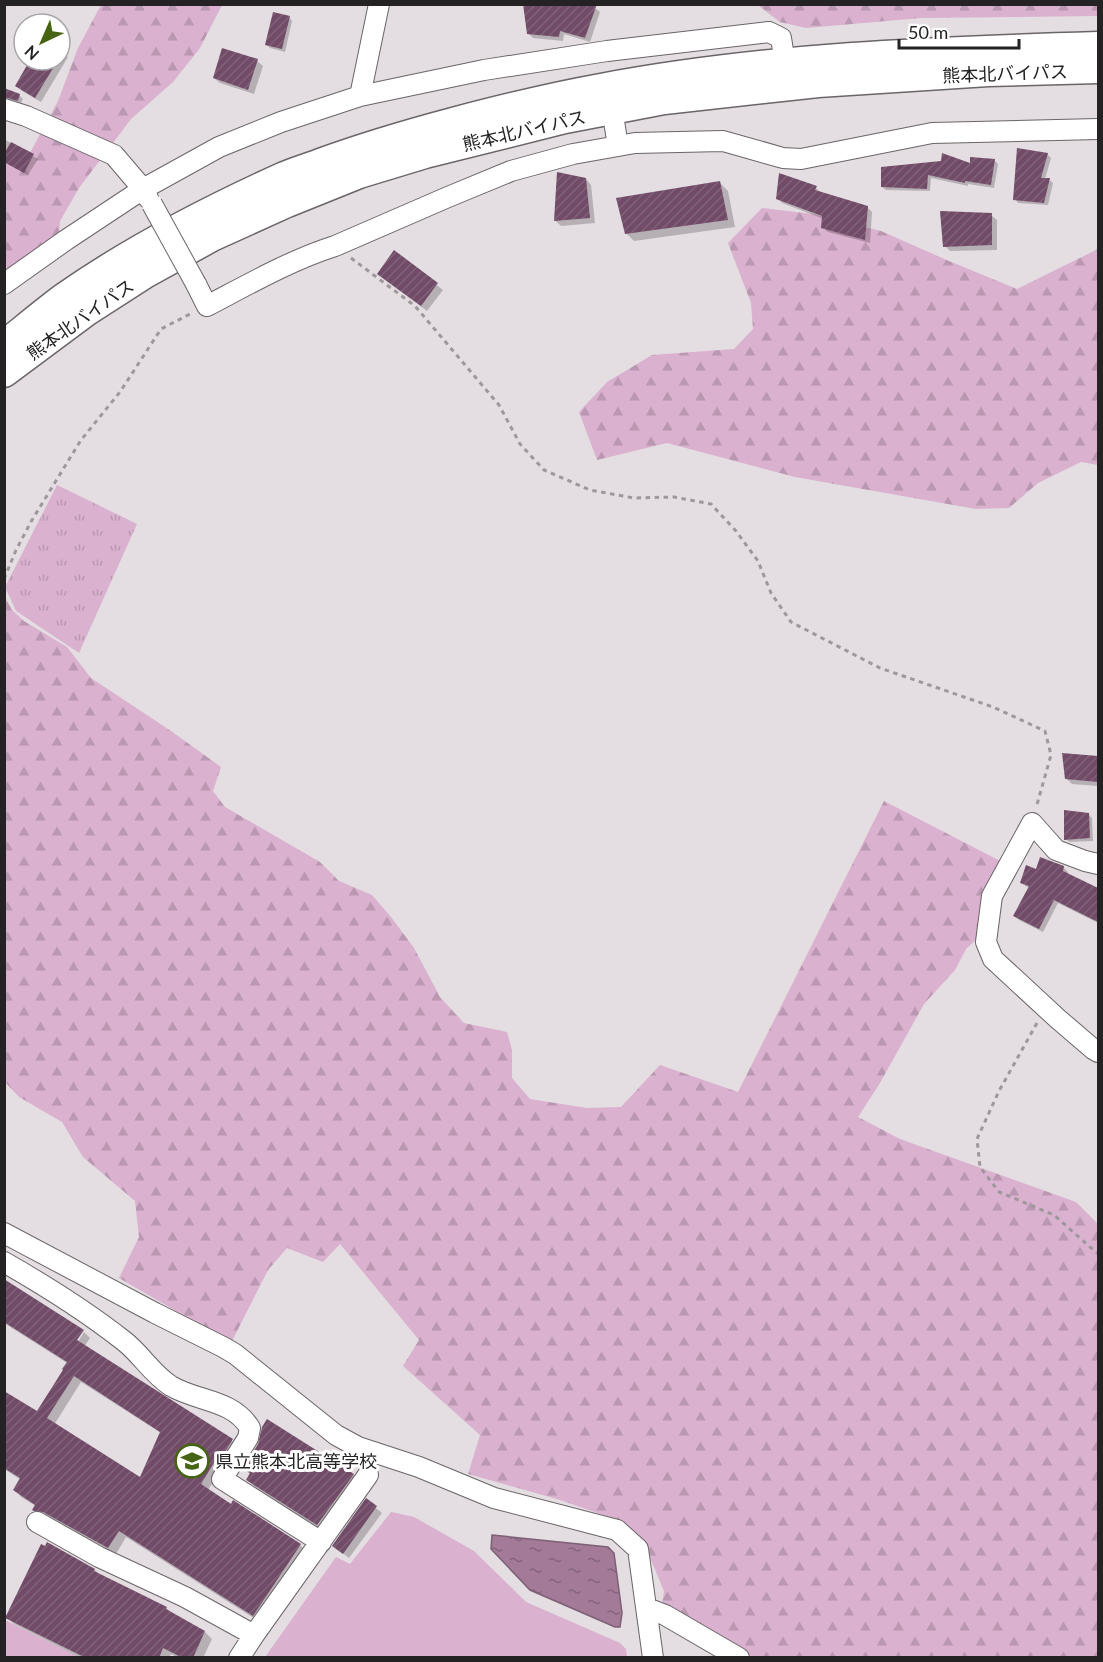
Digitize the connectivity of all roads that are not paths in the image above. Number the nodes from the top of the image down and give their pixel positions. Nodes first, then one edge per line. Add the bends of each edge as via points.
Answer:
1 (379, 4) edge
2 (1098, 46) edge
3 (785, 63) junction
4 (1098, 69) edge
5 (360, 96) junction
6 (4, 109) edge
7 (612, 110) junction
8 (1098, 129) edge
9 (618, 146) junction
10 (147, 197) junction
11 (4, 284) edge
12 (44, 313) junction
13 (4, 337) edge
14 (4, 345) edge
15 (4, 373) edge
16 (1098, 864) edge
17 (1098, 1052) edge
18 (4, 1233) edge
19 (4, 1262) edge
20 (368, 1475) dead end
21 (37, 1522) dead end
22 (321, 1542) junction
23 (647, 1608) junction
24 (254, 1635) junction
25 (239, 1658) edge
26 (653, 1658) edge
27 (739, 1658) edge

1 - 5 street
2 - 3 highway, 熊本北バイパス via 890,54
3 - 5 street via 781,38 769,32 495,68
3 - 12 highway, 熊本北バイパス via 601,88 507,108 360,148 284,176 186,224
4 - 7 highway, 熊本北バイパス via 818,83 664,100
5 - 10 street via 219,147
6 - 10 street via 114,155
7 - 9 street
7 - 15 highway, 熊本北バイパス via 425,154 359,174 287,203 144,274
8 - 9 street via 932,133 801,159 783,158 723,141
9 - 10 street, bridge via 512,171 317,252 207,306
10 - 11 street
12 - 13 street
12 - 14 highway, 熊本北バイパス
16 - 17 street via 1056,850 1032,823 992,896 986,942 993,959
18 - 23 street via 235,1354 336,1435 358,1447 494,1498 617,1530 638,1549
19 - 22 street via 51,1288 127,1343 171,1386 237,1412 250,1428 248,1437 222,1479
20 - 22 street
21 - 24 street
22 - 24 street
23 - 26 street
23 - 27 street
24 - 25 street

